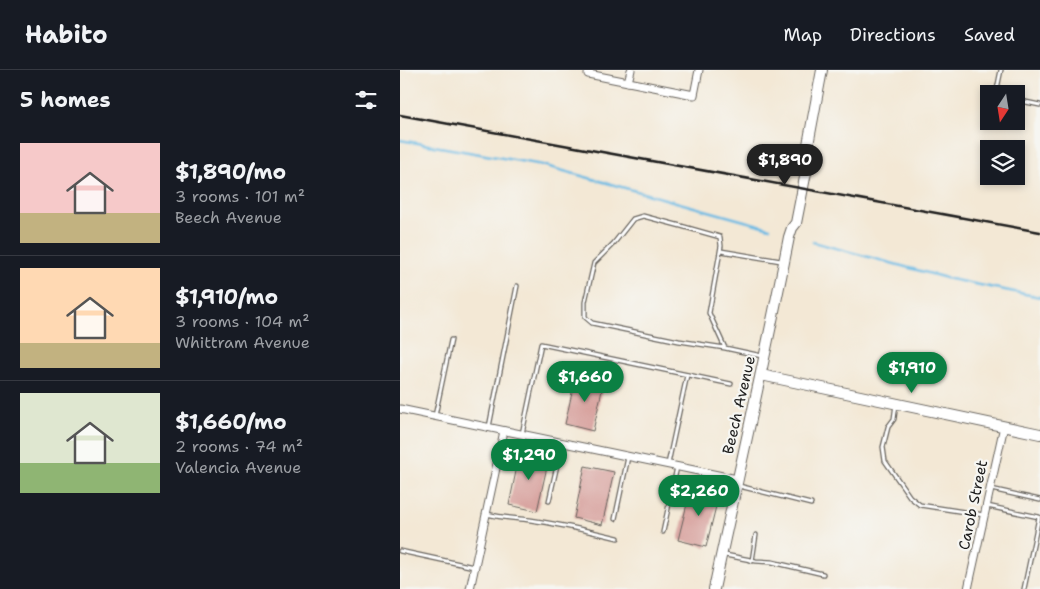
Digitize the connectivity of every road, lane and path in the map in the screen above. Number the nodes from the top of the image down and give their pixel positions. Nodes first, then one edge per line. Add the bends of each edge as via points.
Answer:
1 (631, 70) edge
2 (699, 70) edge
3 (822, 70) edge
4 (1001, 70) edge
5 (588, 74) dead end
6 (628, 82) junction
7 (998, 85) edge
8 (1025, 102) edge
9 (1040, 105) edge
10 (720, 251) junction
11 (784, 261) junction
12 (517, 286) dead end
13 (451, 340) dead end
14 (725, 348) junction
15 (765, 357) junction
16 (687, 375) junction
17 (761, 375) junction
18 (731, 384) dead end
19 (896, 404) junction
20 (400, 409) edge
21 (435, 416) junction
22 (1004, 426) junction
23 (489, 427) junction
24 (504, 431) junction
25 (522, 434) junction
26 (1040, 434) edge
27 (562, 443) junction
28 (629, 457) junction
29 (668, 465) junction
30 (677, 467) junction
31 (737, 482) junction
32 (990, 489) junction
33 (1040, 500) edge
34 (549, 501) dead end
35 (811, 504) dead end
36 (987, 506) junction
37 (486, 514) junction
38 (984, 516) junction
39 (616, 519) dead end
40 (663, 532) dead end
41 (756, 534) dead end
42 (618, 538) dead end
43 (400, 551) edge
44 (722, 554) junction
45 (752, 561) junction
46 (475, 567) junction
47 (823, 574) dead end
48 (470, 589) edge
49 (714, 589) edge
50 (968, 589) edge
51 (1024, 589) edge

1 - 6 street
2 - 6 street via 694,95
3 - 11 main road, Beech Avenue
4 - 7 lane
5 - 6 street
8 - 9 lane
10 - 11 lane
10 - 14 lane via 709,313
10 - 14 lane via 720,237 643,216 633,219 594,263 584,310 585,317 592,323
11 - 15 main road, Beech Avenue
12 - 23 lane
13 - 21 lane
14 - 15 lane
15 - 17 main road, Beech Avenue
16 - 18 lane
16 - 25 lane via 541,344
16 - 29 lane
17 - 19 main road
17 - 31 main road, Beech Avenue
19 - 22 main road
19 - 38 lane via 883,447 885,461 910,497 920,506
20 - 21 street
21 - 23 street
22 - 26 main road
22 - 32 street, Carob Street
23 - 24 street
24 - 25 street
24 - 37 street
25 - 27 street
27 - 28 street
27 - 34 lane
28 - 29 street
28 - 39 lane
29 - 30 street
30 - 31 street
30 - 40 lane
31 - 35 lane
31 - 44 main road, Beech Avenue
32 - 33 lane
32 - 36 street, Carob Street
36 - 38 street, Carob Street
36 - 51 lane via 1039,517
37 - 42 lane via 567,526
37 - 46 street
38 - 50 street, Carob Street
41 - 45 lane
43 - 46 lane
44 - 45 lane
44 - 49 main road, Beech Avenue
45 - 47 lane via 772,562
46 - 48 street

